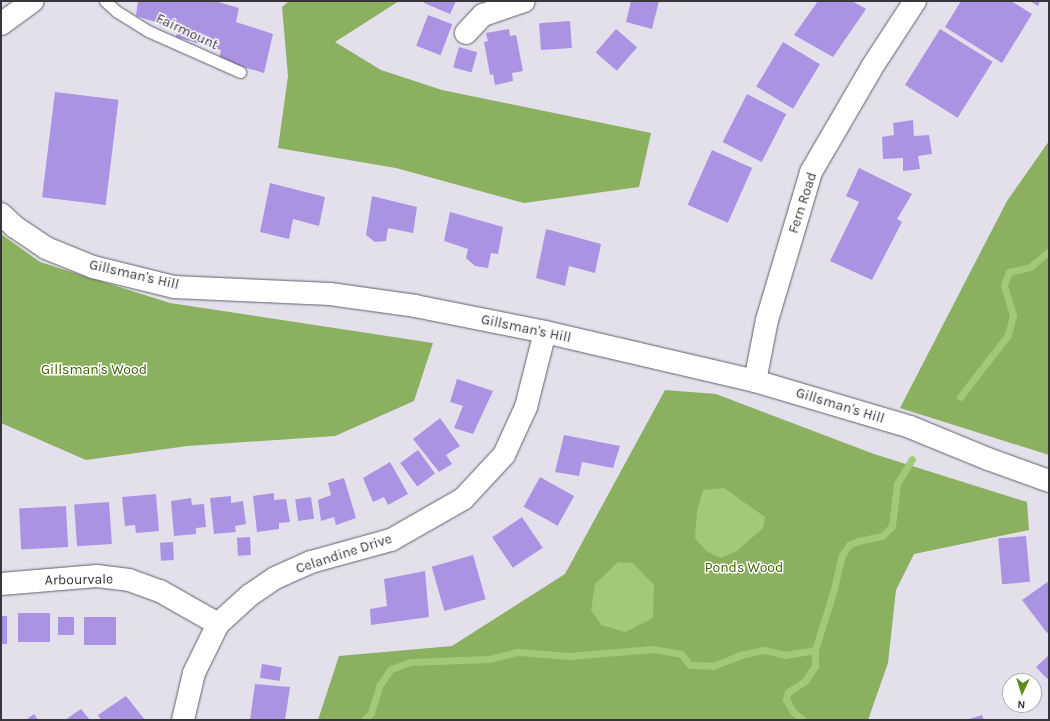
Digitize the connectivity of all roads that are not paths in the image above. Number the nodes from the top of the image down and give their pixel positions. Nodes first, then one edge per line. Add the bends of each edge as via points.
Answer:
1 (33, 1) edge
2 (105, 1) edge
3 (524, 1) edge
4 (916, 1) edge
5 (1, 24) edge
6 (466, 33) dead end
7 (240, 72) dead end
8 (1, 214) edge
9 (545, 332) junction
10 (755, 381) junction
11 (1049, 480) edge
12 (1, 584) edge
13 (218, 624) junction
14 (183, 720) edge

1 - 5 street
2 - 7 lane, Fairmount via 148,31
3 - 6 street via 483,15
4 - 10 street, Fern Road via 872,67 811,172 767,320
8 - 9 street, Gillsman's Hill via 46,248 93,267 174,287 330,294 415,306
9 - 10 street, Gillsman's Hill
9 - 13 street, Celandine Drive via 526,407 504,455 463,499 391,540 311,562 275,578 250,595
10 - 11 street, Gillsman's Hill via 910,427 988,459
12 - 13 street, Arbourvale via 97,576 129,580 160,591
13 - 14 street, Celandine Drive via 194,673

